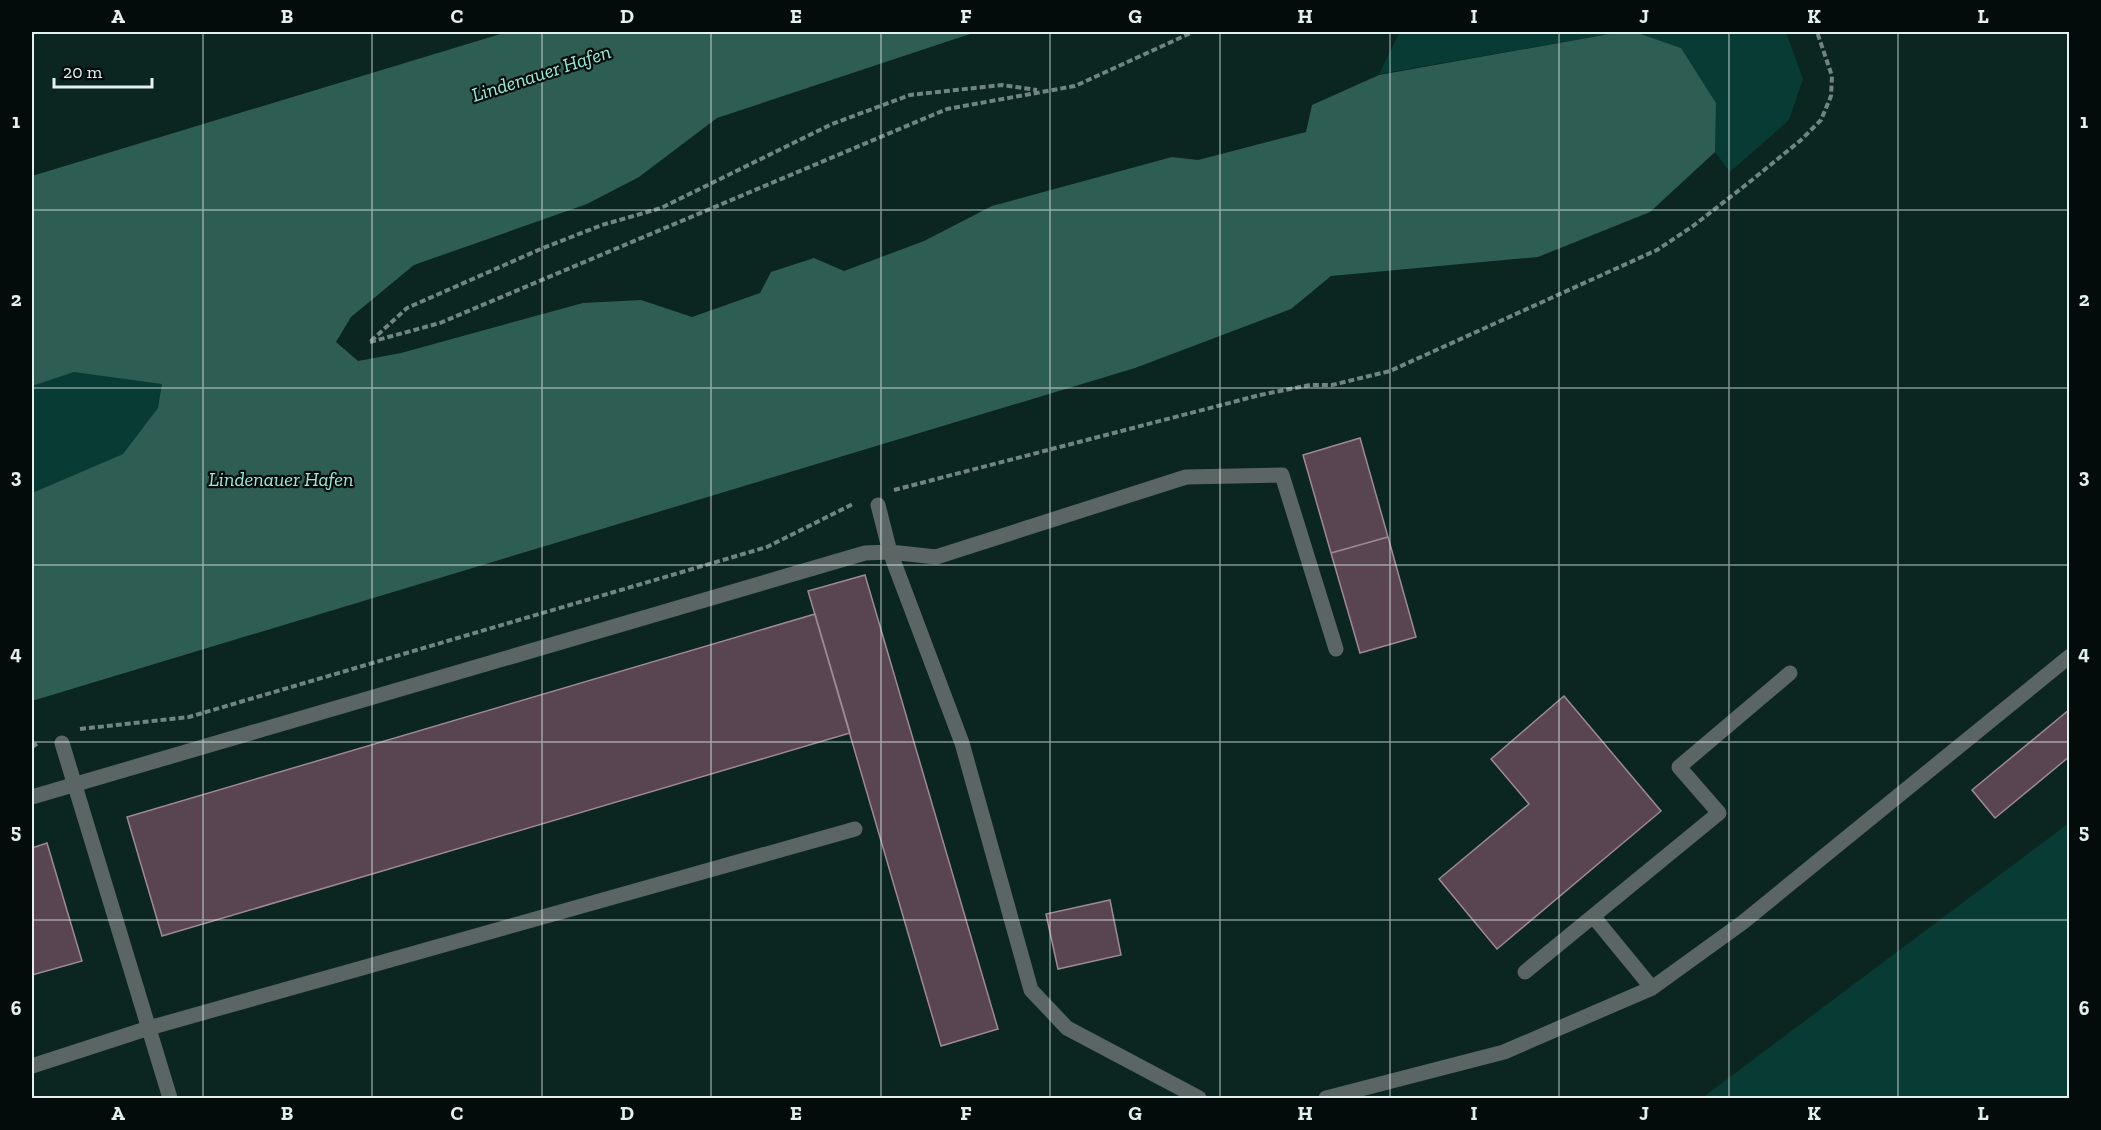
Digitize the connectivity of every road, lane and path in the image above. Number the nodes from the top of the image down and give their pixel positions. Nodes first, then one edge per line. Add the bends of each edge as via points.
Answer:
1 (1193, 32) edge
2 (1817, 32) edge
3 (1041, 91) junction
4 (881, 499) joint
5 (856, 502) dead end
6 (890, 552) junction
7 (1336, 649) dead end
8 (2070, 656) edge
9 (1790, 673) dead end
10 (76, 730) dead end
11 (40, 742) dead end
12 (62, 743) dead end
13 (32, 747) edge
14 (75, 784) junction
15 (32, 797) edge
16 (855, 829) dead end
17 (1593, 916) junction
18 (1525, 972) dead end
19 (1652, 988) junction
20 (149, 1028) junction
21 (32, 1066) edge
22 (170, 1098) edge
23 (1199, 1098) edge
24 (1326, 1098) edge

1 - 3 path via 1074,86
2 - 4 path via 1832,76 1831,96 1821,120 1747,184 1657,250 1390,371 1332,385 1268,393
3 - 3 path via 947,109 440,323 370,342 407,308 543,248 661,208 832,124 910,95 1002,85
4 - 6 lane
5 - 10 path via 767,547 200,714
6 - 7 lane via 936,557 1186,477 1282,475
6 - 14 lane via 865,553
6 - 23 lane via 962,743 1031,990 1067,1028
8 - 19 lane via 1742,923
9 - 17 lane via 1679,766 1719,813
11 - 13 path
12 - 14 lane
14 - 15 lane
14 - 20 lane
16 - 20 lane
17 - 18 lane
17 - 19 lane
19 - 24 lane via 1504,1052
20 - 21 lane
20 - 22 lane

